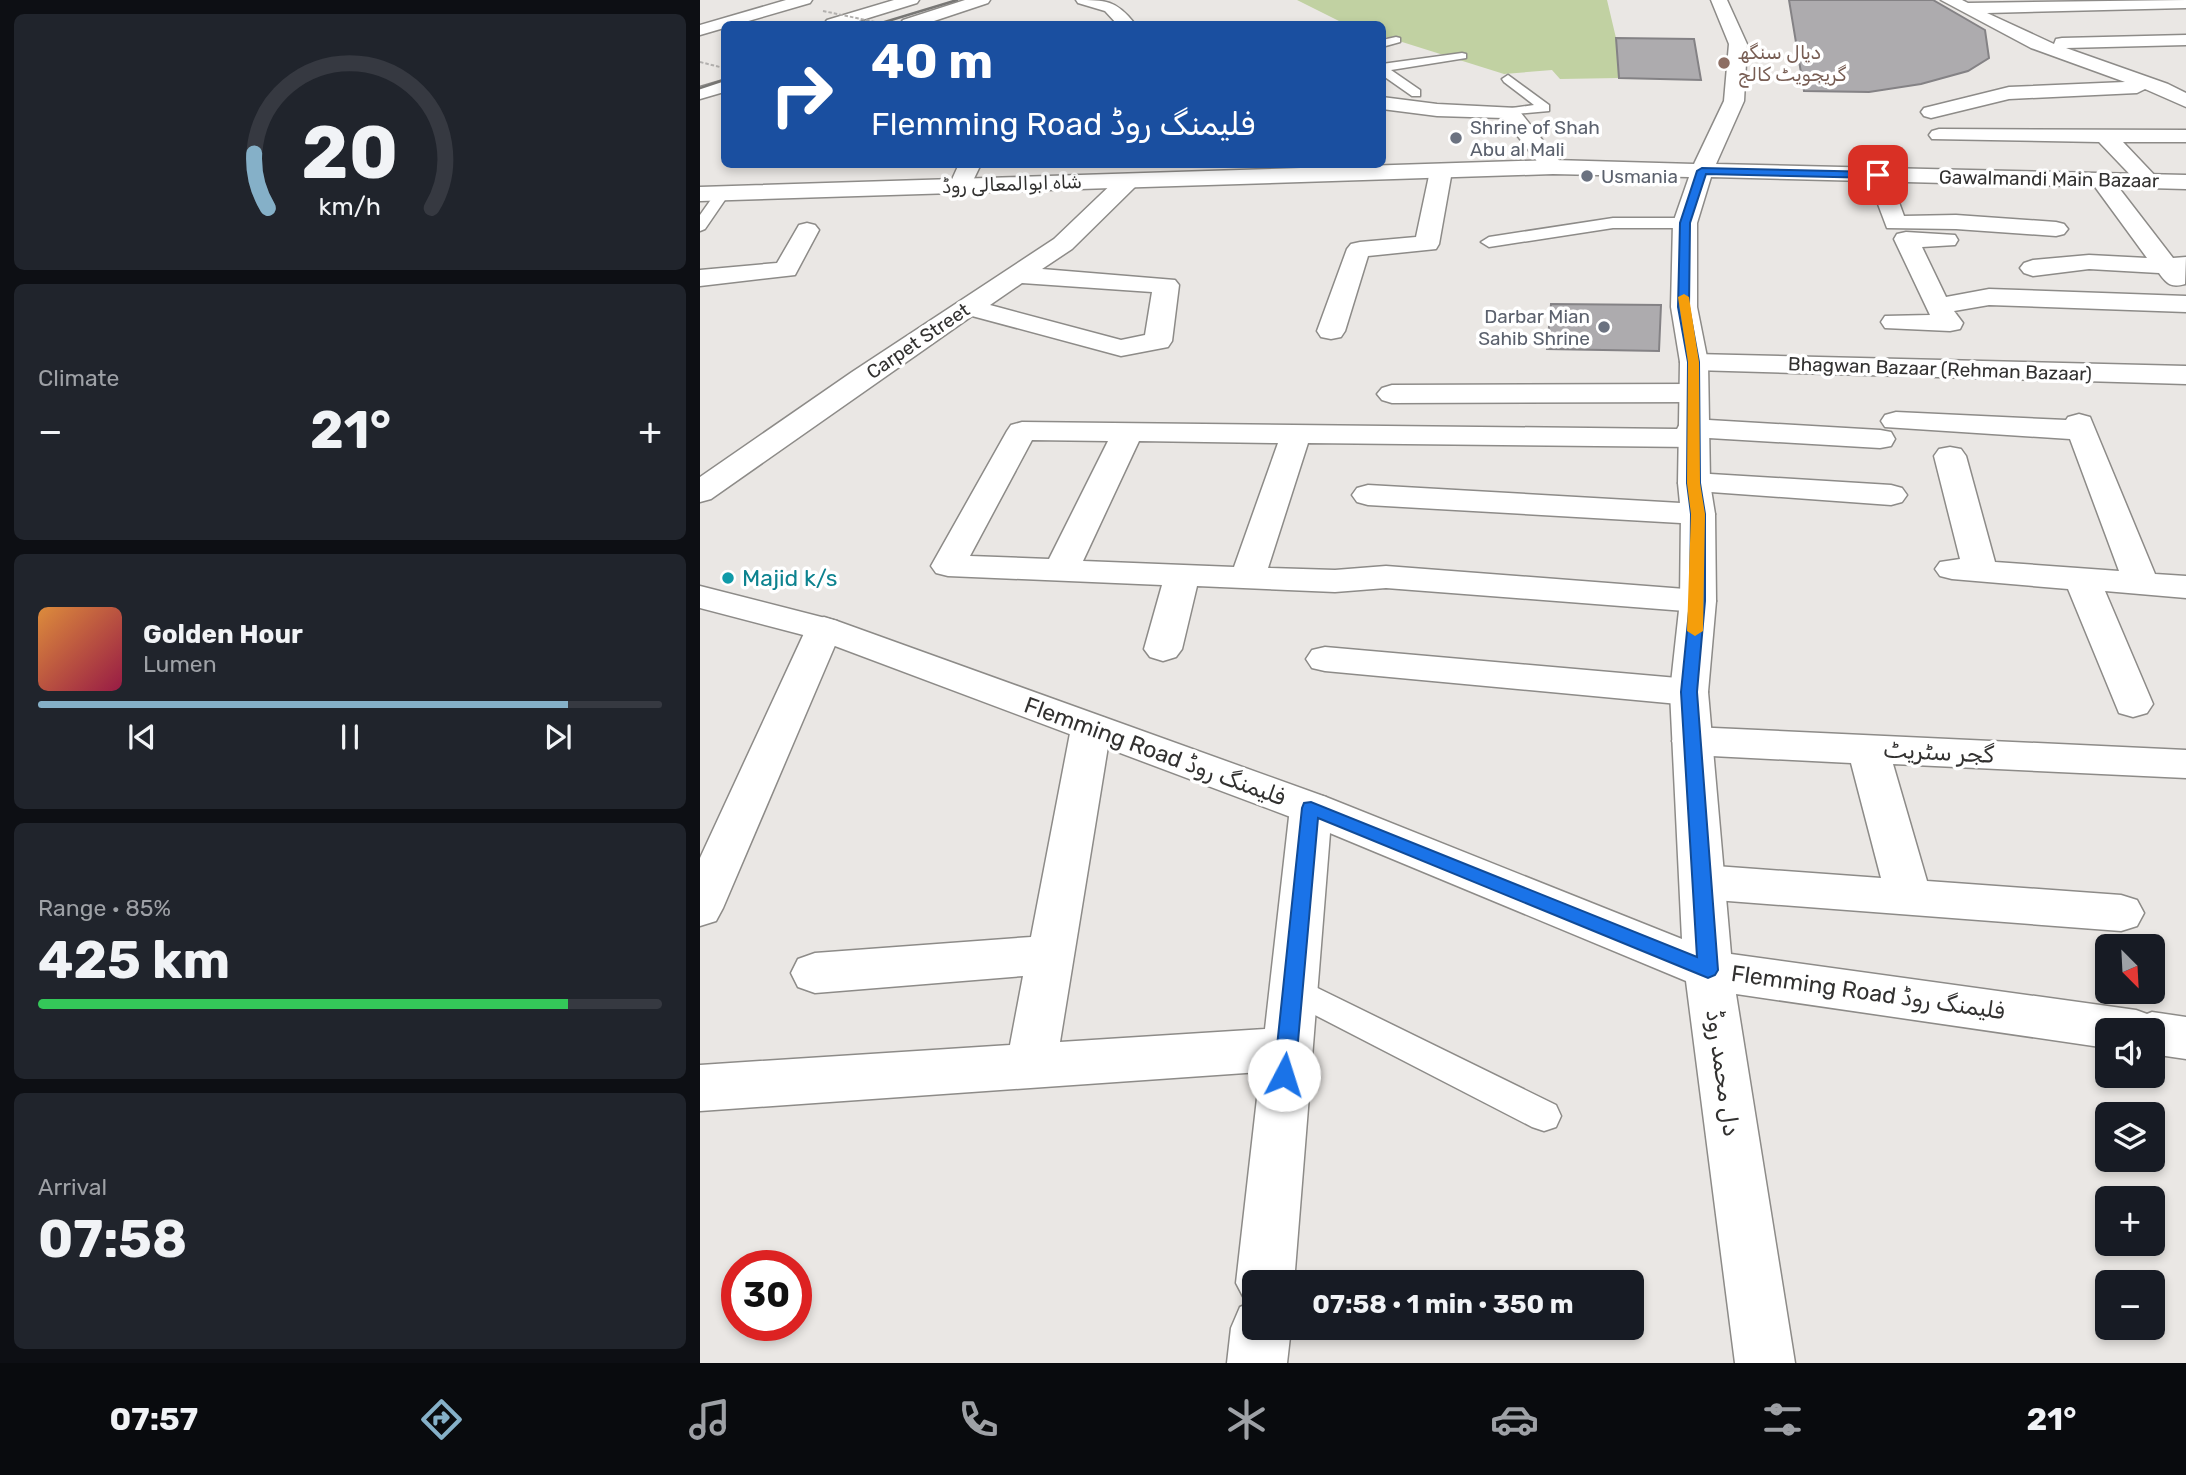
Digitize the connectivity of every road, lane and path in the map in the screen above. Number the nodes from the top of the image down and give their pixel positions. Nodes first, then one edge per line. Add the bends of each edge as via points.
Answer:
1 (804, 0) edge
2 (911, 0) edge
3 (982, 0) edge
4 (1084, 0) edge
5 (1718, 0) edge
6 (2185, 2) edge
7 (2011, 3) edge
8 (2103, 3) edge
9 (1956, 4) edge
10 (828, 18) edge
11 (731, 21) edge
12 (856, 21) edge
13 (918, 21) edge
14 (1123, 21) edge
15 (721, 24) edge
16 (700, 30) edge
17 (1396, 40) dead end
18 (2179, 42) edge
19 (1386, 43) edge
20 (2037, 44) junction
21 (1462, 56) dead end
22 (700, 62) edge
23 (721, 67) edge
24 (1386, 67) edge
25 (2033, 70) dead end
26 (1386, 71) edge
27 (1507, 79) dead end
28 (2186, 82) edge
29 (2150, 84) junction
30 (721, 87) edge
31 (2080, 90) junction
32 (700, 93) edge
33 (1416, 93) dead end
34 (1987, 98) junction
35 (2186, 101) edge
36 (1386, 103) edge
37 (1510, 112) junction
38 (1931, 112) dead end
39 (1939, 135) dead end
40 (2047, 136) junction
41 (2186, 136) edge
42 (2106, 137) junction
43 (1553, 167) junction
44 (968, 168) edge
45 (1441, 171) junction
46 (1702, 171) junction
47 (1878, 175) junction
48 (2101, 180) junction
49 (1128, 181) junction
50 (2150, 182) junction
51 (2186, 182) edge
52 (960, 186) junction
53 (711, 194) edge
54 (1685, 223) junction
55 (1940, 223) junction
56 (700, 226) edge
57 (807, 229) dead end
58 (2056, 229) dead end
59 (1489, 242) dead end
60 (2176, 265) edge
61 (2032, 268) dead end
62 (1017, 275) junction
63 (700, 278) edge
64 (2186, 291) edge
65 (2186, 304) edge
66 (1937, 306) junction
67 (968, 307) junction
68 (1894, 323) dead end
69 (1331, 331) dead end
70 (2186, 375) edge
71 (1392, 394) dead end
72 (1994, 398) junction
73 (1693, 405) junction
74 (1128, 432) junction
75 (1296, 434) junction
76 (1950, 456) dead end
77 (700, 492) edge
78 (1368, 495) dead end
79 (1891, 495) dead end
80 (1696, 499) junction
81 (1061, 570) junction
82 (1182, 575) junction
83 (1247, 578) junction
84 (2082, 579) junction
85 (2141, 584) junction
86 (2186, 587) edge
87 (700, 597) edge
88 (1698, 601) junction
89 (824, 629) junction
90 (1163, 649) dead end
91 (1325, 659) dead end
92 (1689, 692) junction
93 (2133, 704) dead end
94 (1091, 728) junction
95 (1692, 741) junction
96 (1868, 749) junction
97 (2186, 764) edge
98 (1311, 808) junction
99 (1702, 882) junction
100 (1909, 898) junction
101 (700, 908) edge
102 (2120, 913) dead end
103 (1053, 954) junction
104 (1708, 970) junction
105 (815, 973) dead end
106 (1293, 989) junction
107 (2095, 1025) edge
108 (2165, 1035) edge
109 (2186, 1038) edge
110 (1287, 1049) junction
111 (1031, 1066) junction
112 (700, 1088) edge
113 (1544, 1116) dead end
114 (1266, 1270) edge
115 (1260, 1340) edge
116 (1257, 1363) edge
117 (1765, 1363) edge

1 - 11 street
2 - 10 street
3 - 13 street
4 - 14 street via 1111,7
5 - 46 street, دل محمد روڈ via 1738,44 1734,101
6 - 8 street
7 - 8 street
7 - 9 street
8 - 18 street
9 - 20 street
10 - 12 path, bridge
15 - 16 street
17 - 19 lane
18 - 20 street
20 - 29 street
21 - 24 lane
22 - 23 path, bridge
25 - 31 street
26 - 33 lane
27 - 37 lane via 1545,108
28 - 29 street
29 - 31 street
29 - 35 street
30 - 32 street
31 - 34 street
34 - 38 street
34 - 40 street via 2030,112
36 - 37 street
37 - 43 street
39 - 40 street
40 - 42 street
41 - 42 street
42 - 50 street
43 - 45 street, شاہ ابوالمعالی روڈ
43 - 46 street, شاہ ابوالمعالی روڈ
44 - 52 street
45 - 49 street, شاہ ابوالمعالی روڈ
45 - 69 street via 1427,244 1360,248
46 - 47 street, Gawalmandi Main Bazaar
46 - 54 street, دل محمد روڈ
47 - 48 street, Gawalmandi Main Bazaar
47 - 55 street via 1895,223
48 - 50 street, Gawalmandi Main Bazaar
48 - 60 street
49 - 52 street, شاہ ابوالمعالی روڈ
49 - 62 street, Carpet Street via 1063,244
50 - 51 street, Gawalmandi Main Bazaar
52 - 53 street, شاہ ابوالمعالی روڈ
53 - 56 lane
54 - 59 lane via 1613,223
54 - 73 street, دل محمد روڈ via 1684,307
55 - 58 street
55 - 66 street via 1949,240 1906,239
57 - 63 street via 786,270
60 - 61 street via 2089,262
60 - 64 street
62 - 67 street, Carpet Street
62 - 67 street via 1166,285 1158,341 1121,348
65 - 66 street via 1989,297
66 - 68 street via 1950,323
67 - 77 street, Carpet Street
70 - 72 street, Bhagwan Bazaar (Rehman Bazaar)
71 - 73 street
72 - 73 street, Bhagwan Bazaar (Rehman Bazaar)
72 - 73 street via 1888,430
72 - 85 street via 2080,426
73 - 75 street
73 - 80 street, دل محمد روڈ
74 - 75 street
74 - 81 street
74 - 81 street via 1022,432 948,566
75 - 83 street
76 - 84 street via 1966,570
78 - 80 street
79 - 80 street
80 - 88 street, دل محمد روڈ
81 - 82 street
82 - 83 street
82 - 90 street
83 - 88 street via 1335,581 1386,577
84 - 85 street
84 - 93 street
85 - 86 street
87 - 89 street, Flemming Road فلیمنگ روڈ
88 - 92 street, دل محمد روڈ
89 - 94 street, Flemming Road فلیمنگ روڈ
89 - 101 street
91 - 92 street
92 - 95 street, دل محمد روڈ
94 - 98 street, Flemming Road فلیمنگ روڈ
94 - 103 street
95 - 96 street, گجر سٹریٹ
95 - 99 street, دل محمد روڈ
96 - 97 street, گجر سٹریٹ
96 - 100 street
98 - 104 street, Flemming Road فلیمنگ روڈ
98 - 106 street
99 - 100 street
99 - 104 street, دل محمد روڈ
100 - 102 street
103 - 105 street
103 - 111 street
104 - 107 street, Flemming Road فلیمنگ روڈ
104 - 117 street, دل محمد روڈ
106 - 110 street
106 - 113 lane
108 - 109 street
110 - 111 street
110 - 114 street
111 - 112 street
115 - 116 street

